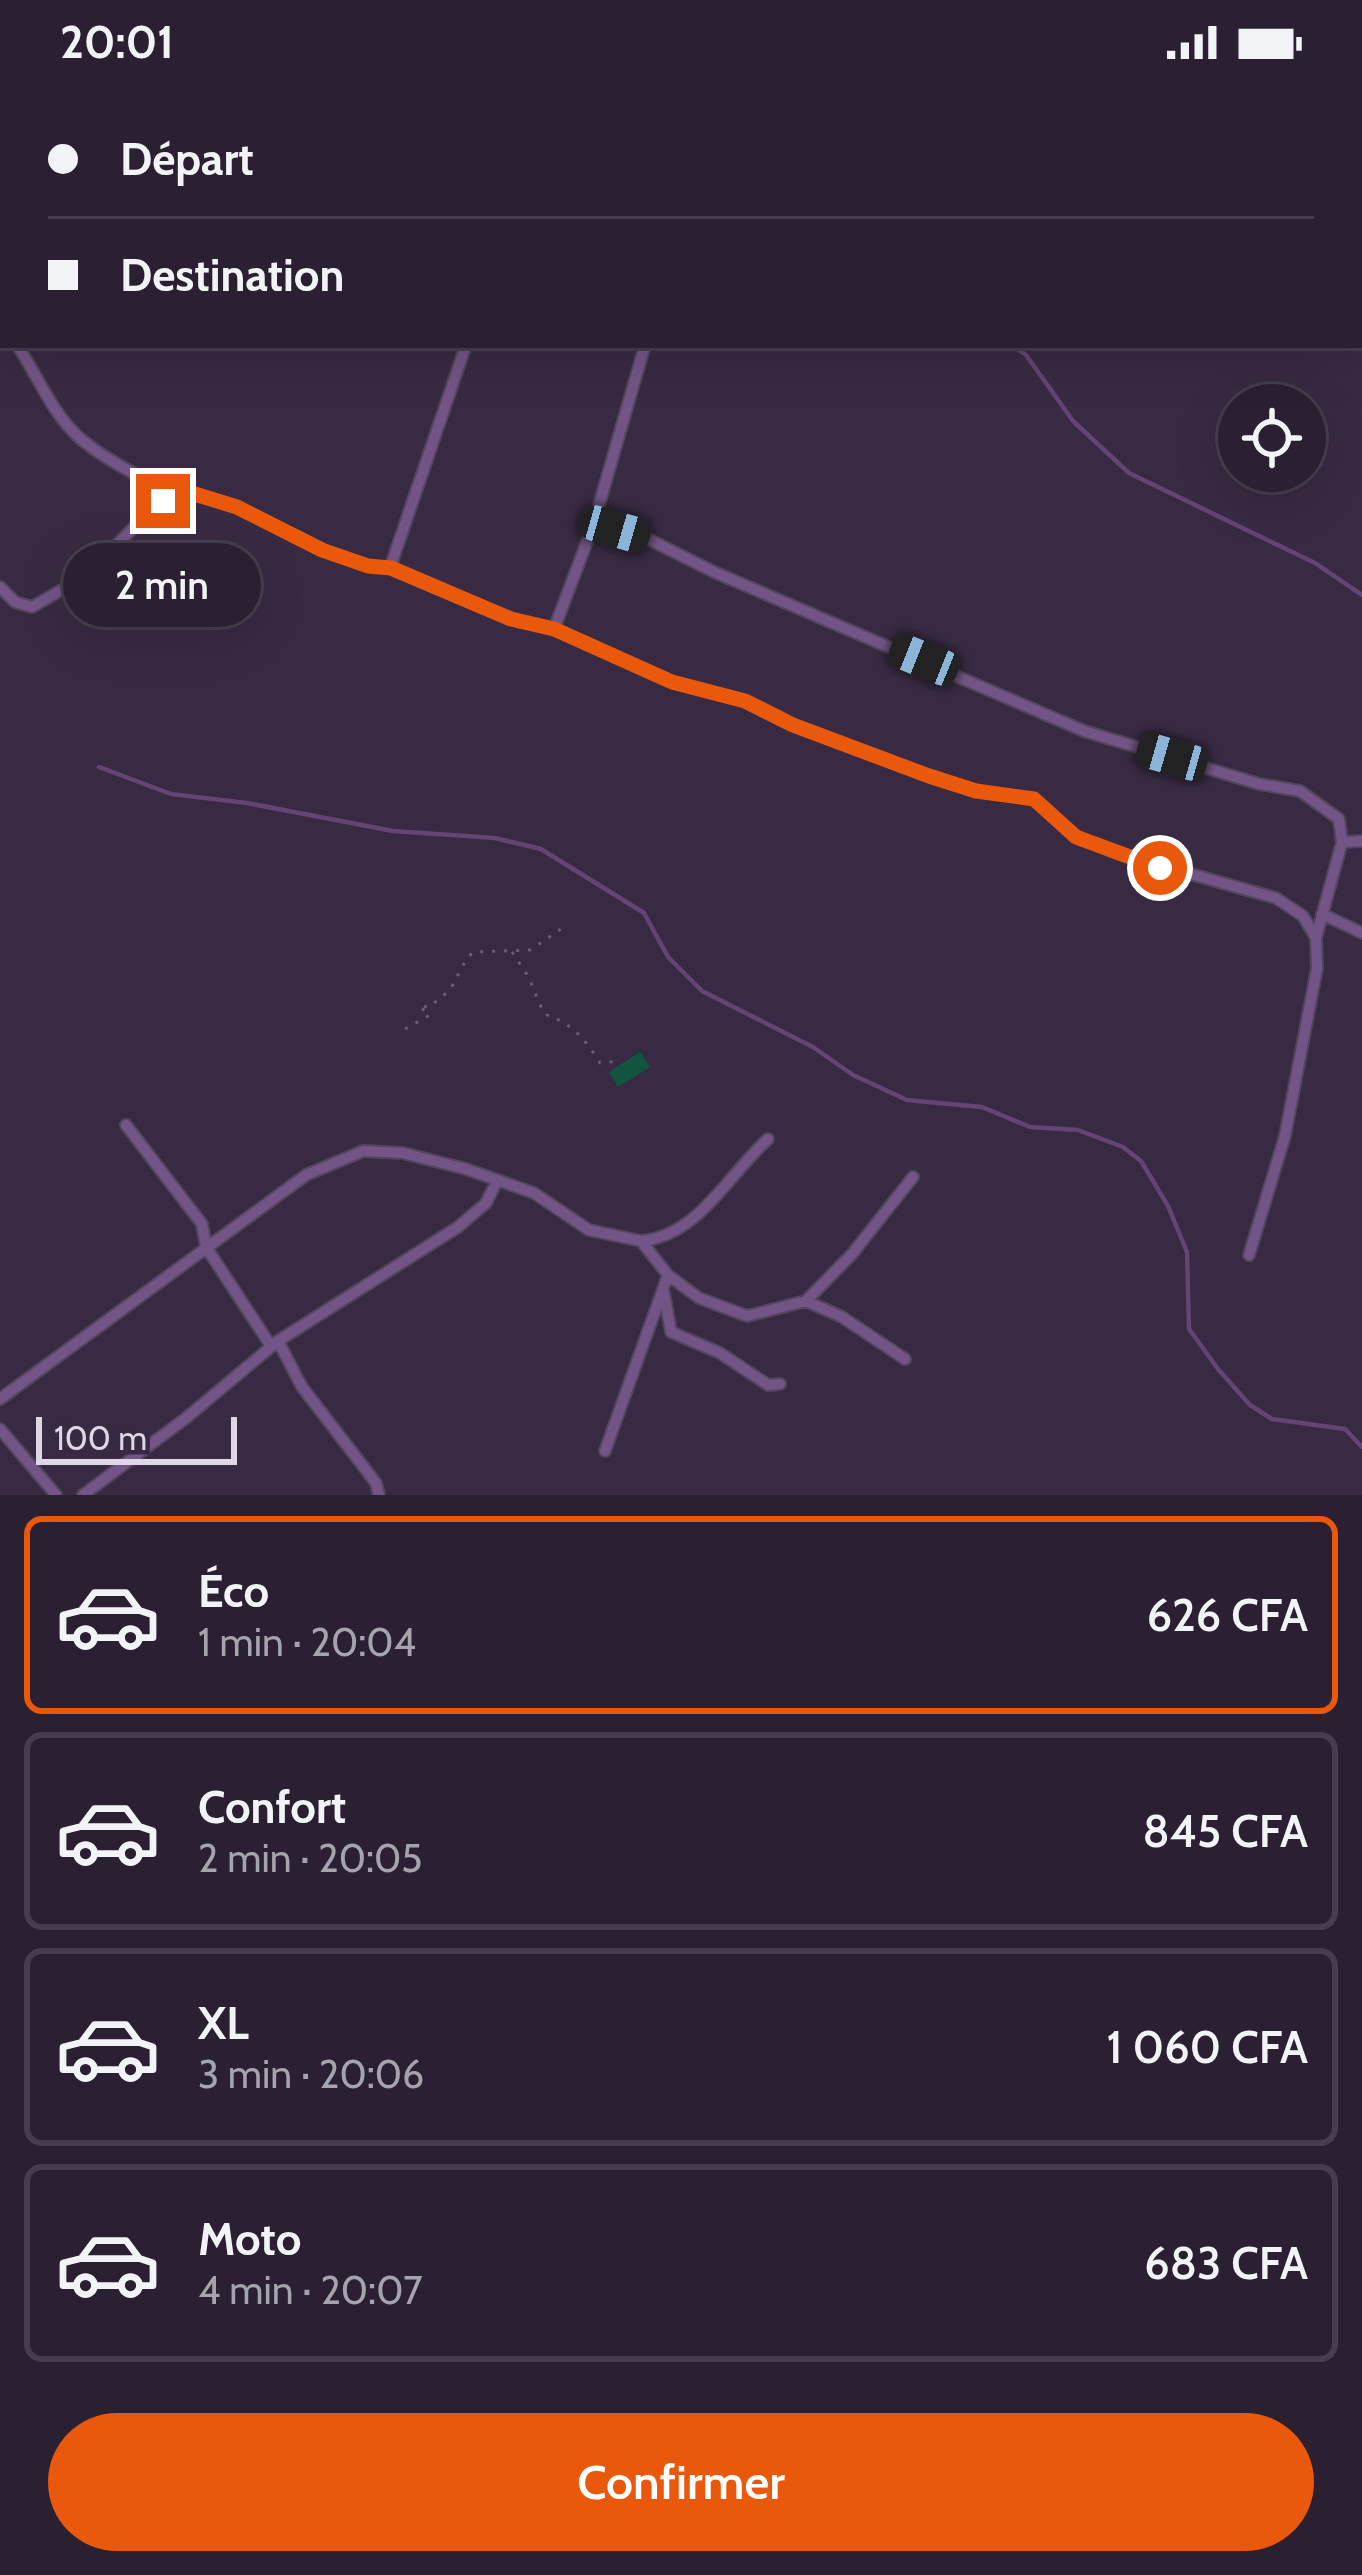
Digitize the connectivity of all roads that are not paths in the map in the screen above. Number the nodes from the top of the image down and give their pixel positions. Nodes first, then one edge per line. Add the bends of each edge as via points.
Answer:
1 (19, 348) edge
2 (465, 348) edge
3 (644, 348) edge
4 (174, 494) junction
5 (592, 526) junction
6 (391, 568) junction
7 (0, 587) edge
8 (554, 629) junction
9 (1342, 842) junction
10 (1362, 842) edge
11 (1322, 914) junction
12 (1362, 934) edge
13 (1316, 938) junction
14 (126, 1125) dead end
15 (767, 1139) dead end
16 (913, 1177) dead end
17 (497, 1181) junction
18 (641, 1241) junction
19 (206, 1247) junction
20 (1249, 1255) dead end
21 (668, 1275) junction
22 (664, 1289) junction
23 (806, 1300) junction
24 (274, 1344) junction
25 (905, 1359) dead end
26 (780, 1384) dead end
27 (0, 1399) edge
28 (0, 1430) edge
29 (605, 1451) dead end
30 (56, 1495) edge
31 (83, 1495) edge
32 (379, 1495) edge

1 - 4 street via 80,439
2 - 6 street
3 - 5 street
4 - 6 street via 237,507 322,550
4 - 7 street via 86,576 32,607
5 - 8 street
5 - 9 street via 648,539 1084,731 1300,791 1339,819
6 - 8 street
8 - 13 street via 672,682 745,701 929,776 1034,799 1076,837 1276,898 1303,916
9 - 10 street
9 - 11 street
11 - 12 street
11 - 13 street
13 - 20 street via 1285,1136
14 - 19 street via 202,1224
15 - 18 street via 694,1219 663,1239
16 - 23 street
17 - 18 street via 534,1193 589,1230
17 - 19 street via 427,1158 363,1151 306,1175
17 - 24 street via 458,1227
18 - 21 street
19 - 24 street
19 - 27 street
21 - 22 street
21 - 23 street via 699,1298 748,1316
22 - 26 street via 671,1332 768,1385
22 - 29 street
23 - 25 street
24 - 31 street
24 - 32 street
28 - 30 street

